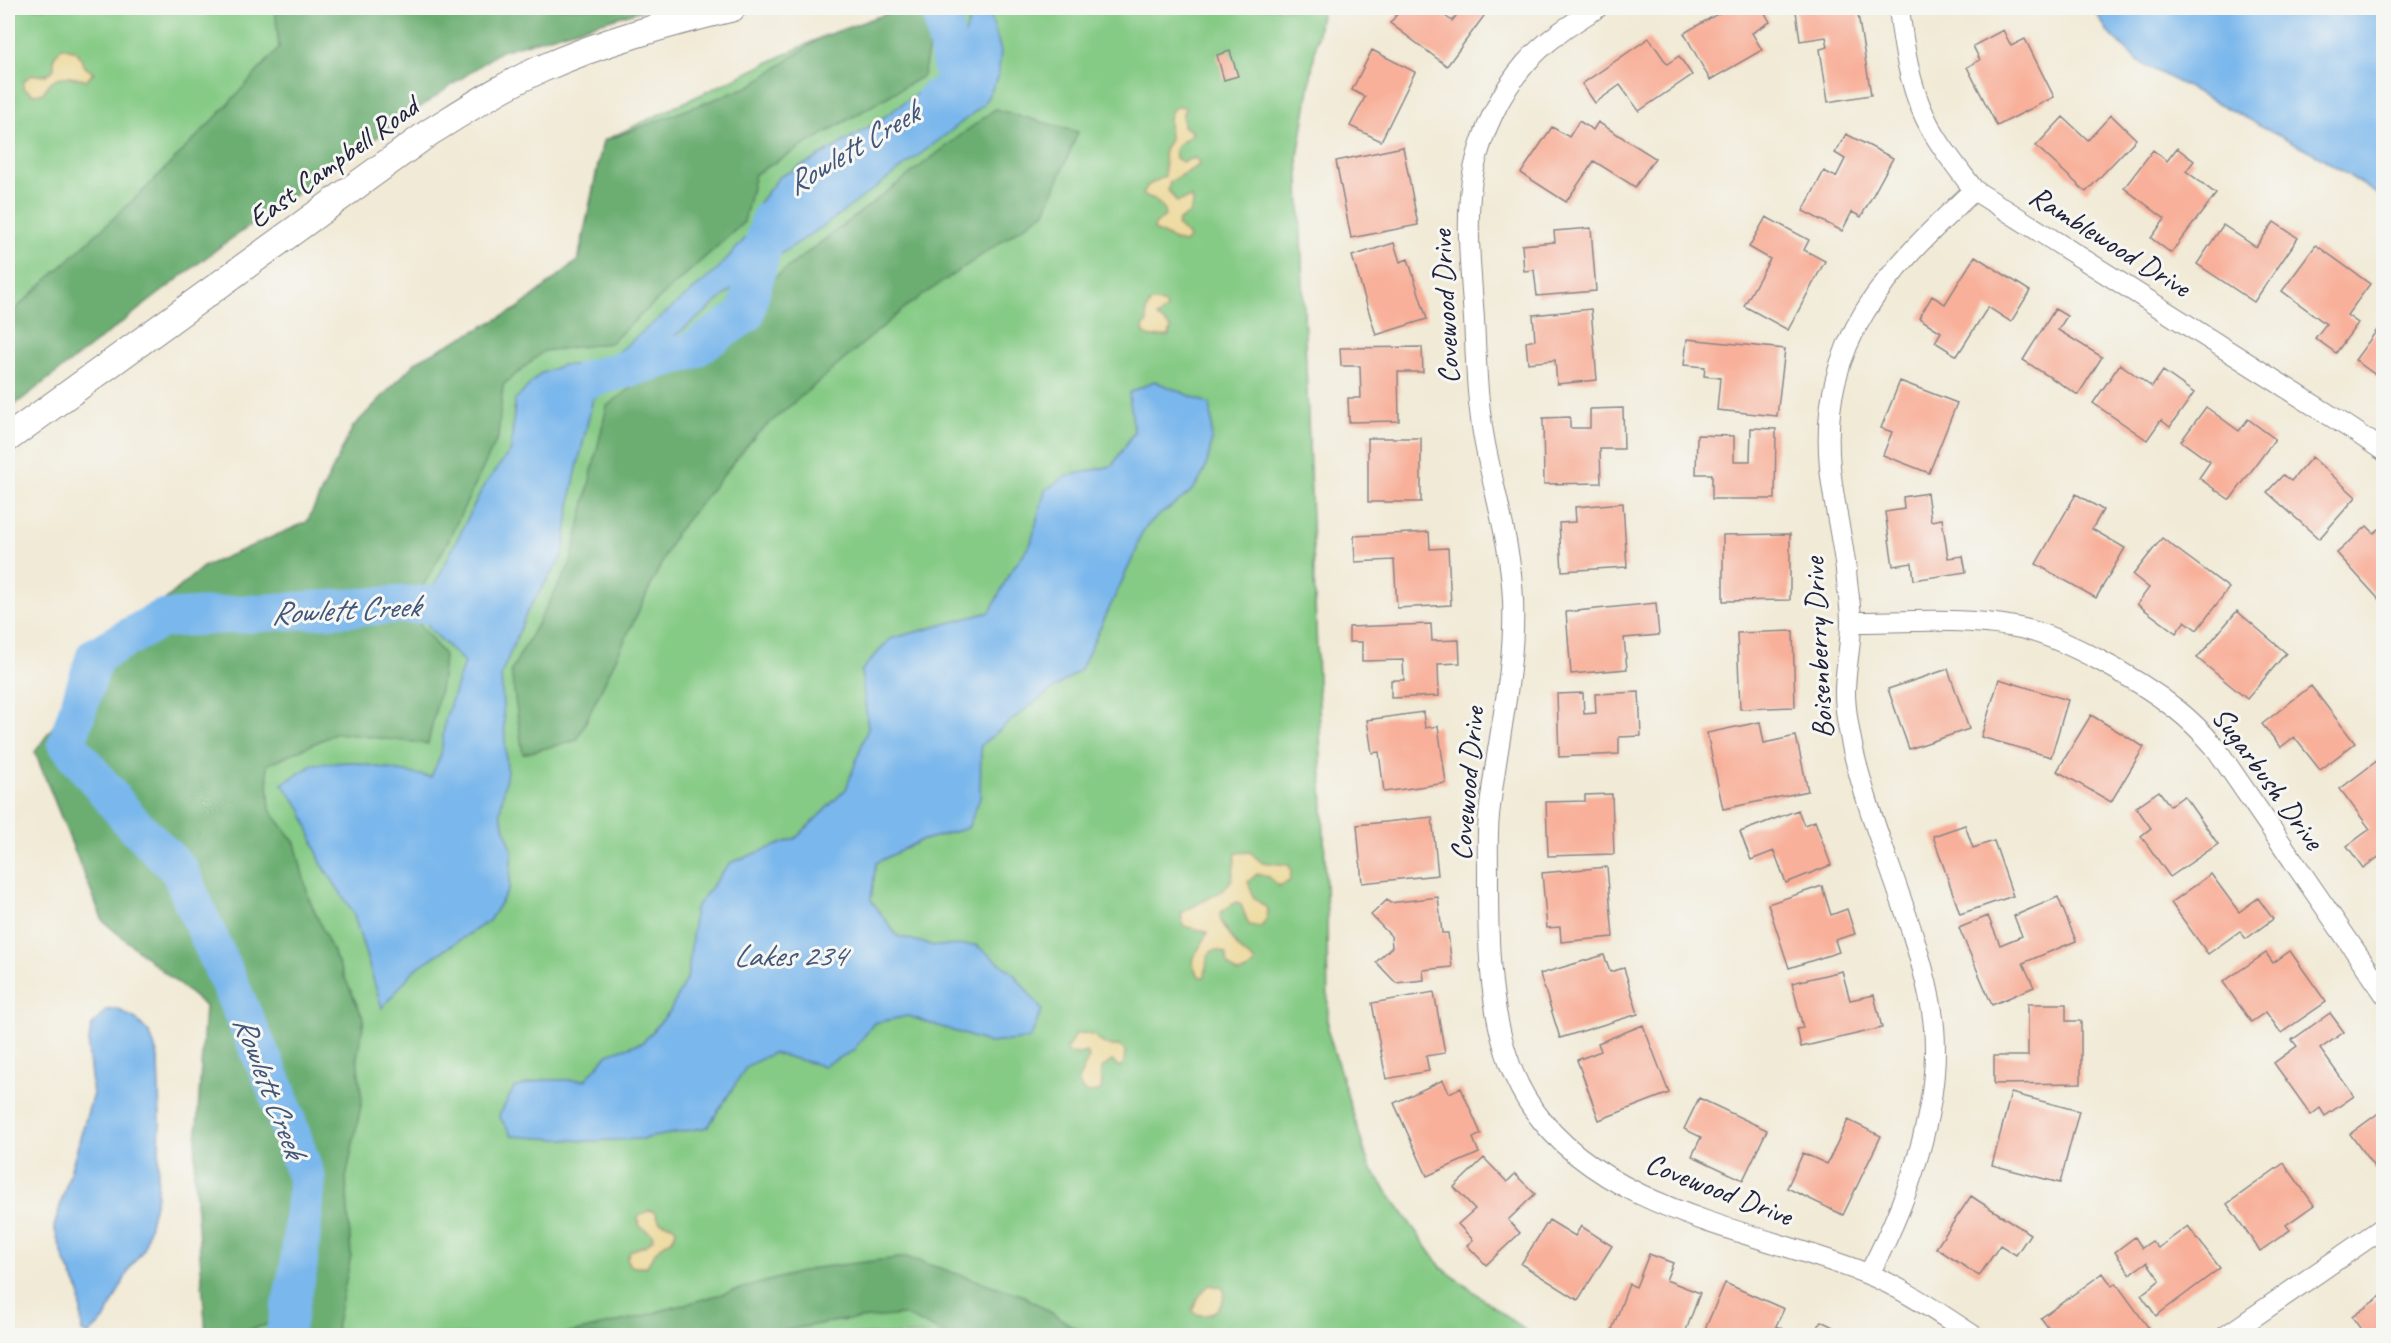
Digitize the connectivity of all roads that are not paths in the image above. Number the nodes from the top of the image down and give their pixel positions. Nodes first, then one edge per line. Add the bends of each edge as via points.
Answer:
1 (732, 8) edge
2 (1597, 8) edge
3 (1899, 8) edge
4 (1974, 190) junction
5 (8, 438) edge
6 (2384, 451) edge
7 (1851, 622) junction
8 (2384, 993) edge
9 (2384, 1227) edge
10 (1869, 1274) junction
11 (1974, 1335) edge
12 (2226, 1335) edge

1 - 5 main road, East Campbell Road via 597,46 494,92 430,132
2 - 10 street, Covewood Drive via 1559,33 1525,64 1502,97 1481,141 1470,199 1477,372 1485,442 1514,598 1513,639 1488,819 1488,914 1496,1010 1509,1062 1531,1107 1578,1156 1612,1179 1672,1208
3 - 4 street, Ramblewood Drive via 1913,82 1925,116
4 - 6 street, Ramblewood Drive
4 - 7 street, Boisenberry Drive via 1916,245 1881,287 1856,326 1834,381 1829,408 1830,468
7 - 8 street, Sugarbush Drive via 1984,623 2016,627 2079,649 2162,699 2215,747
7 - 10 street, Boisenberry Drive via 1845,692 1848,727 1876,833 1931,1002 1935,1049 1931,1102 1914,1166 1889,1236
9 - 12 street
10 - 11 street, Covewood Drive

